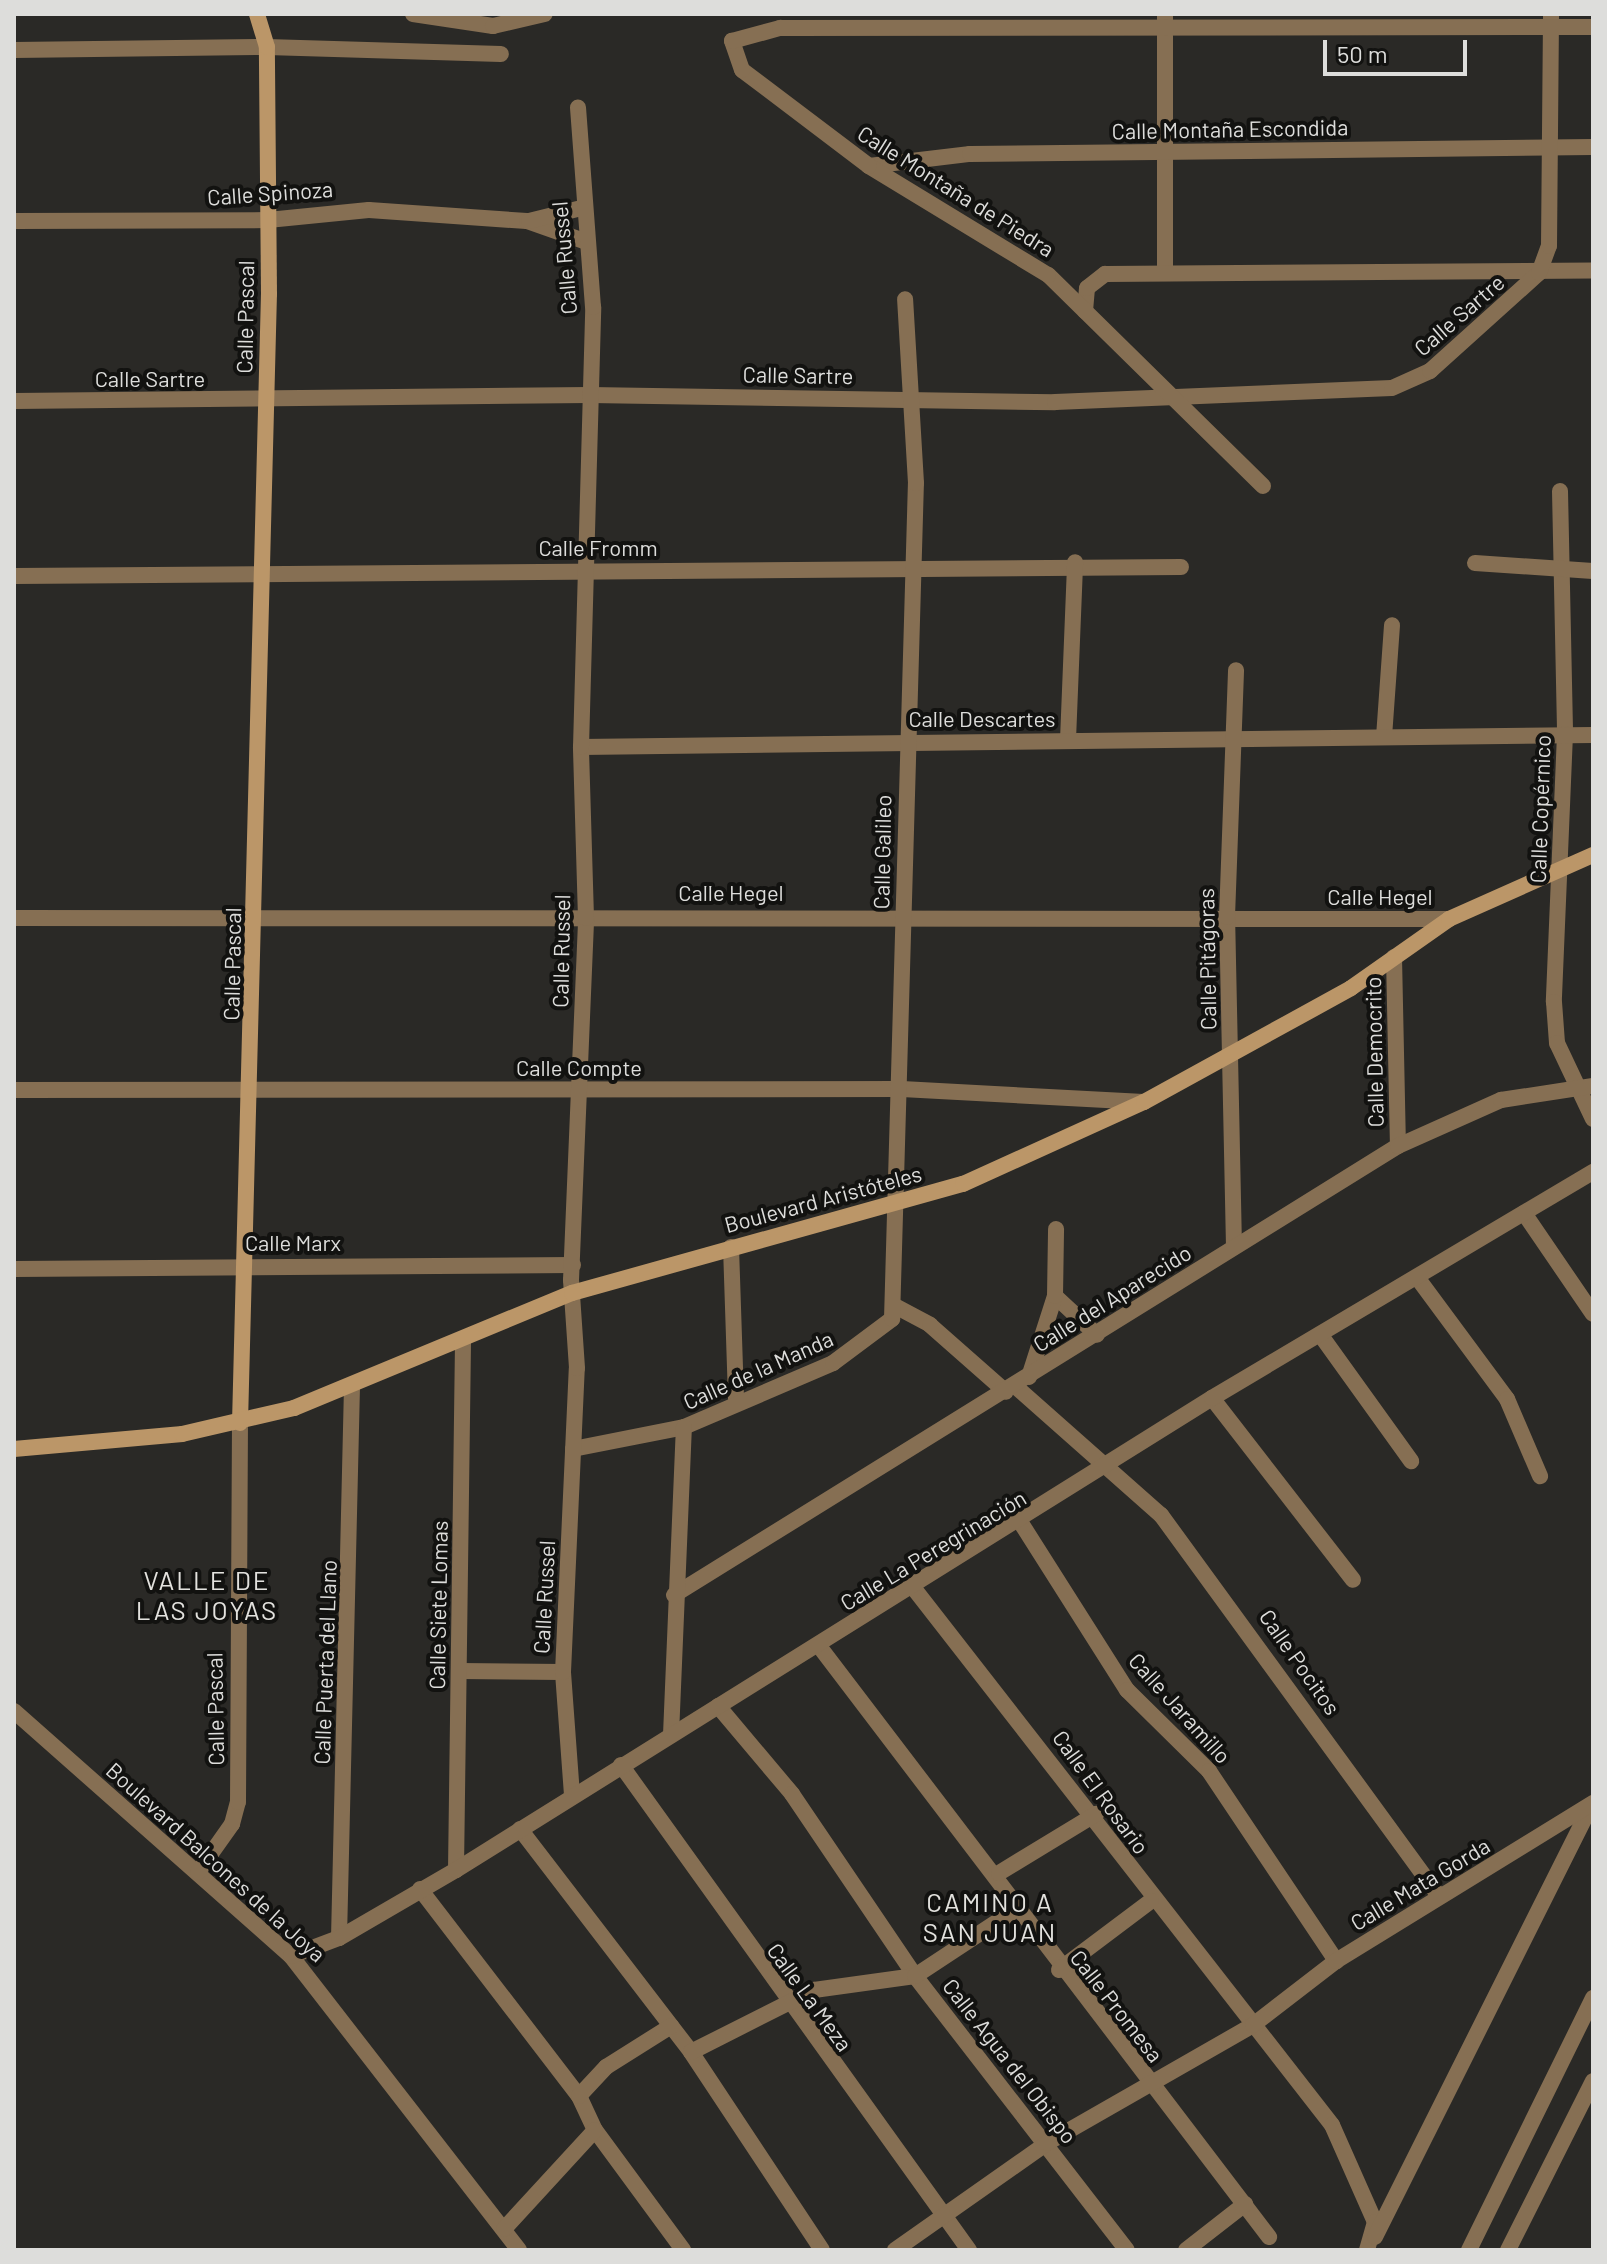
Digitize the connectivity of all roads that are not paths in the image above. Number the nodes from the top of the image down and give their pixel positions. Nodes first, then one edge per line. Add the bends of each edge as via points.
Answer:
1 (257, 14) edge
2 (413, 14) edge
3 (545, 14) edge
4 (1551, 20) edge
5 (1165, 21) edge
6 (1593, 27) edge
7 (267, 47) junction
8 (14, 50) edge
9 (501, 54) dead end
10 (578, 108) dead end
11 (1593, 147) edge
12 (1552, 148) junction
13 (1164, 152) junction
14 (869, 166) junction
15 (581, 208) junction
16 (268, 220) junction
17 (14, 221) edge
18 (527, 221) junction
19 (584, 241) junction
20 (1593, 271) edge
21 (1165, 273) junction
22 (1539, 273) junction
23 (905, 299) dead end
24 (1085, 311) junction
25 (590, 395) junction
26 (1165, 396) junction
27 (910, 398) junction
28 (14, 401) edge
29 (265, 401) junction
30 (1263, 486) dead end
31 (1560, 491) dead end
32 (1075, 562) junction
33 (1475, 563) dead end
34 (1181, 567) dead end
35 (912, 568) junction
36 (1558, 568) junction
37 (259, 569) junction
38 (583, 571) junction
39 (1593, 571) edge
40 (14, 576) edge
41 (1392, 625) dead end
42 (1236, 670) dead end
43 (1565, 734) junction
44 (1593, 735) edge
45 (1384, 737) junction
46 (1232, 739) junction
47 (1068, 740) junction
48 (906, 741) junction
49 (581, 747) junction
50 (1593, 855) edge
51 (1561, 867) junction
52 (256, 916) junction
53 (903, 917) junction
54 (1227, 917) junction
55 (14, 918) edge
56 (586, 918) junction
57 (1449, 919) junction
58 (1394, 957) junction
59 (1232, 1055) junction
60 (1593, 1086) edge
61 (1572, 1087) junction
62 (252, 1089) junction
63 (902, 1089) junction
64 (14, 1090) edge
65 (580, 1090) junction
66 (1144, 1102) junction
67 (1593, 1119) edge
68 (1398, 1146) junction
69 (1593, 1172) edge
70 (894, 1202) junction
71 (1524, 1213) junction
72 (1056, 1229) dead end
73 (731, 1247) junction
74 (1234, 1247) junction
75 (244, 1265) junction
76 (573, 1265) junction
77 (14, 1269) edge
78 (1419, 1280) junction
79 (572, 1293) junction
80 (1055, 1296) junction
81 (895, 1306) junction
82 (1593, 1314) edge
83 (1097, 1335) junction
84 (1322, 1337) junction
85 (463, 1340) junction
86 (1016, 1385) junction
87 (352, 1386) junction
88 (1212, 1398) junction
89 (736, 1399) junction
90 (240, 1423) junction
91 (684, 1427) junction
92 (14, 1449) edge
93 (573, 1449) junction
94 (1411, 1461) dead end
95 (1107, 1469) junction
96 (1540, 1476) dead end
97 (1021, 1523) junction
98 (1353, 1580) dead end
99 (912, 1586) junction
100 (674, 1595) junction
101 (819, 1646) junction
102 (460, 1671) junction
103 (563, 1672) junction
104 (718, 1706) junction
105 (14, 1711) edge
106 (671, 1735) junction
107 (621, 1765) junction
108 (572, 1795) junction
109 (1096, 1814) junction
110 (520, 1829) junction
111 (456, 1870) junction
112 (198, 1872) junction
113 (999, 1873) junction
114 (420, 1889) junction
115 (1439, 1896) junction
116 (1151, 1901) junction
117 (1018, 1908) junction
118 (339, 1938) junction
119 (291, 1956) junction
120 (1336, 1961) junction
121 (1059, 1970) junction
122 (915, 1976) junction
123 (1593, 1998) edge
124 (786, 2002) junction
125 (1253, 2025) junction
126 (671, 2026) junction
127 (691, 2052) junction
128 (1146, 2080) junction
129 (1593, 2081) edge
130 (579, 2096) junction
131 (595, 2130) junction
132 (1047, 2143) junction
133 (1245, 2204) junction
134 (941, 2214) junction
135 (504, 2229) junction
136 (1269, 2237) dead end
137 (519, 2250) edge
138 (683, 2250) edge
139 (822, 2250) edge
140 (895, 2250) edge
141 (969, 2250) edge
142 (1127, 2250) edge
143 (1186, 2250) edge
144 (1367, 2250) edge
145 (1469, 2250) edge
146 (1508, 2250) edge

1 - 7 street, Calle Pascal
2 - 3 street via 493,26
4 - 5 street
4 - 6 street
4 - 12 street
5 - 13 street
5 - 14 street, Calle Montaña de Piedra via 741,33 729,49 742,70
7 - 8 street
7 - 9 street
7 - 16 street, Calle Pascal
10 - 15 street, Calle Russel
11 - 12 street, Calle Montaña Escondida
12 - 13 street, Calle Montaña Escondida
12 - 22 street via 1549,246
13 - 14 street, Calle Montaña Escondida via 936,155
13 - 21 street
14 - 24 street, Calle Montaña de Piedra via 1004,243
15 - 18 street, Calle Spinoza
15 - 19 street, Calle Russel
16 - 17 street, Calle Spinoza
16 - 18 street, Calle Spinoza via 369,210
16 - 29 street, Calle Pascal
18 - 19 street, Calle Spinoza
19 - 25 street, Calle Russel via 593,307
20 - 22 street
21 - 22 street
21 - 24 street via 1105,274 1087,288
22 - 26 street, Calle Sartre via 1413,382 1357,392
23 - 27 street, Calle Galileo
24 - 26 street, Calle Montaña de Piedra
25 - 27 street, Calle Sartre
25 - 29 street, Calle Sartre
25 - 38 street, Calle Russel
26 - 27 street, Calle Sartre
26 - 30 street, Calle Montaña de Piedra
27 - 35 street, Calle Galileo
28 - 29 street, Calle Sartre
29 - 37 street, Calle Pascal
31 - 36 street, Calle Copérnico
32 - 34 street, Calle Fromm
32 - 35 street, Calle Fromm
32 - 47 street
33 - 36 street
35 - 38 street, Calle Fromm
35 - 48 street, Calle Galileo
36 - 39 street
36 - 43 street, Calle Copérnico
37 - 38 street, Calle Fromm
37 - 40 street, Calle Fromm
37 - 52 street, Calle Pascal
38 - 49 street, Calle Russel
41 - 45 street
42 - 46 street, Calle Pitágoras
43 - 44 street, Calle Descartes
43 - 45 street, Calle Descartes
43 - 51 street, Calle Copérnico
45 - 46 street, Calle Descartes
46 - 47 street, Calle Descartes
46 - 54 street, Calle Pitágoras
47 - 48 street, Calle Descartes
48 - 49 street, Calle Descartes
48 - 53 street, Calle Galileo
49 - 56 street, Calle Russel
50 - 51 street, Boulevard Aristóteles
51 - 57 street, Boulevard Aristóteles
51 - 61 street, Calle Copérnico via 1554,1002
52 - 55 street, Calle Hegel
52 - 56 street, Calle Hegel
52 - 62 street, Calle Pascal
53 - 54 street, Calle Hegel
53 - 56 street, Calle Hegel
53 - 63 street, Calle Galileo
54 - 57 street, Calle Hegel
54 - 59 street, Calle Pitágoras
56 - 65 street, Calle Russel
57 - 58 street, Boulevard Aristóteles
58 - 59 street, Boulevard Aristóteles
58 - 68 street, Calle Democrito
59 - 66 street, Boulevard Aristóteles
59 - 74 street, Calle Pitágoras
60 - 61 street, Calle del Aparecido
61 - 67 street, Calle Copérnico
61 - 68 street, Calle del Aparecido via 1501,1100
62 - 64 street, Calle Compte
62 - 65 street, Calle Compte
62 - 75 street, Calle Pascal
63 - 65 street, Calle Compte
63 - 66 street, Calle Compte
63 - 70 street, Calle Galileo
65 - 76 street, Calle Russel
66 - 70 street, Boulevard Aristóteles via 963,1184
68 - 74 street, Calle del Aparecido
69 - 71 street, Calle La Peregrinación
70 - 73 street, Boulevard Aristóteles
70 - 81 street, Calle Galileo
71 - 78 street, Calle La Peregrinación
71 - 82 street
72 - 80 street
73 - 79 street, Boulevard Aristóteles
73 - 89 street
74 - 83 street, Calle del Aparecido
75 - 76 street, Calle Marx
75 - 77 street, Calle Marx
75 - 90 street, Calle Pascal
76 - 79 street, Calle Russel
78 - 84 street, Calle La Peregrinación
78 - 96 street via 1507,1399
79 - 85 street, Boulevard Aristóteles
79 - 93 street, Calle Russel
80 - 83 street
80 - 86 street
81 - 86 street
81 - 89 street, Calle de la Manda via 882,1331 833,1363
83 - 86 street, Calle del Aparecido
84 - 88 street, Calle La Peregrinación
84 - 94 street
85 - 87 street, Boulevard Aristóteles
85 - 102 street, Calle Siete Lomas
86 - 95 street
86 - 100 street, Calle del Aparecido
87 - 90 street, Boulevard Aristóteles
87 - 118 street, Calle Puerta del Llano
88 - 95 street, Calle La Peregrinación
88 - 98 street
89 - 91 street, Calle de la Manda
90 - 92 street, Boulevard Aristóteles
90 - 112 street, Calle Pascal via 238,1802
91 - 93 street, Calle de la Manda
91 - 100 street
93 - 103 street, Calle Russel
95 - 97 street, Calle La Peregrinación
95 - 115 street, Calle Pocitos via 1161,1515 1209,1574
97 - 99 street, Calle La Peregrinación
97 - 120 street, Calle Jaramillo via 1127,1690 1209,1771
99 - 101 street, Calle La Peregrinación
99 - 109 street, Calle El Rosario
100 - 106 street
101 - 104 street, Calle La Peregrinación
101 - 113 street, Calle Promesa
102 - 103 street
102 - 111 street, Calle Siete Lomas
103 - 108 street, Calle Russel
104 - 106 street, Calle La Peregrinación
104 - 122 street, Calle Agua del Obispo via 792,1794
105 - 112 street, Boulevard Balcones de la Joya
106 - 107 street, Calle La Peregrinación
107 - 108 street, Calle La Peregrinación
107 - 124 street, Calle La Meza
108 - 110 street, Calle La Peregrinación
109 - 113 street
109 - 116 street, Calle El Rosario
110 - 111 street, Calle La Peregrinación
110 - 126 street
111 - 114 street, Calle La Peregrinación
112 - 119 street, Boulevard Balcones de la Joya
113 - 117 street, Calle Promesa
114 - 118 street, Calle La Peregrinación
114 - 130 street
115 - 120 street, Calle Mata Gorda
115 - 144 street, Calle Mata Gorda via 1593,1803
116 - 121 street
116 - 125 street, Calle El Rosario
117 - 121 street, Calle Promesa
117 - 122 street
118 - 119 street, Calle La Peregrinación
119 - 135 street, Boulevard Balcones de la Joya
120 - 125 street, Calle Mata Gorda
121 - 128 street, Calle Promesa
122 - 124 street via 839,1984
122 - 132 street, Calle Agua del Obispo
123 - 145 street
124 - 127 street
124 - 134 street, Calle La Meza
125 - 128 street, Calle Mata Gorda
125 - 144 street, Calle El Rosario via 1332,2125 1375,2222
126 - 127 street
126 - 130 street via 606,2067
127 - 139 street
128 - 132 street, Calle Mata Gorda
128 - 133 street, Calle Promesa
129 - 146 street
130 - 131 street
131 - 135 street
131 - 138 street
132 - 134 street, Calle Mata Gorda
132 - 142 street, Calle Agua del Obispo
133 - 136 street, Calle Promesa
133 - 143 street
134 - 140 street, Calle Mata Gorda
134 - 141 street, Calle La Meza
135 - 137 street, Boulevard Balcones de la Joya

